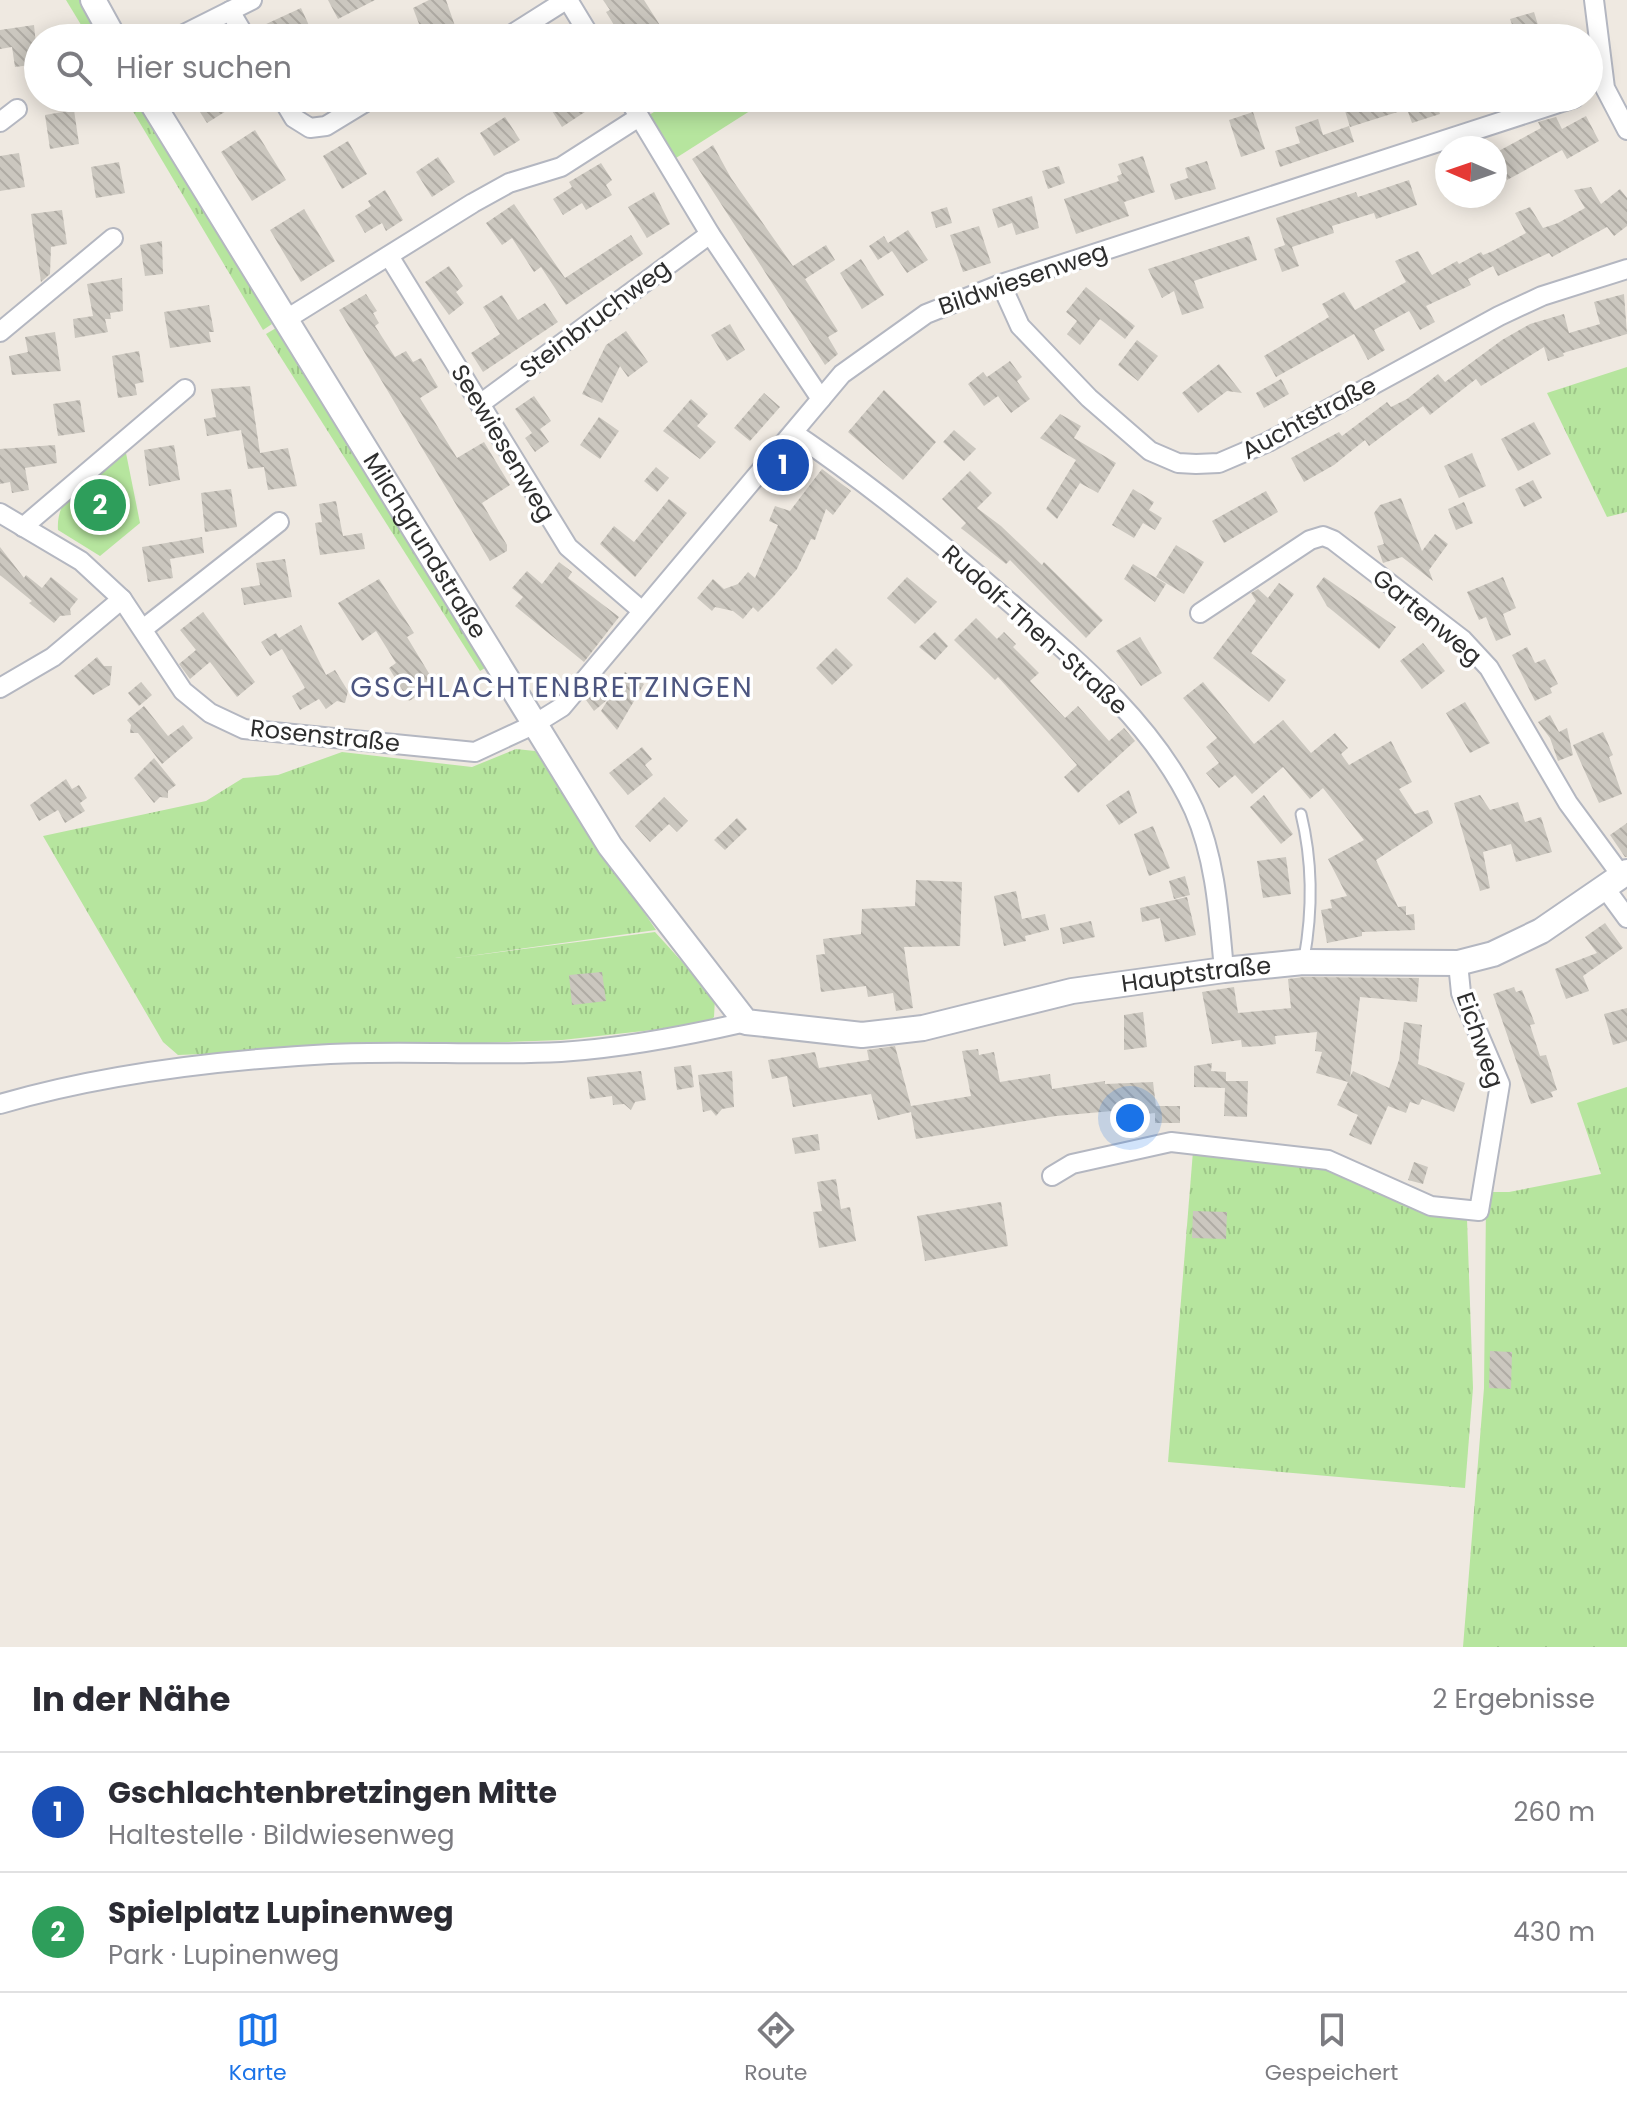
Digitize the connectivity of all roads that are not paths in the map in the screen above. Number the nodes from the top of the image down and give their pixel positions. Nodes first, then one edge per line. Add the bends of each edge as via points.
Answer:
1 (93, 0) edge
2 (252, 0) edge
3 (567, 0) edge
4 (1594, 0) edge
5 (230, 11) junction
6 (106, 24) edge
7 (204, 24) edge
8 (238, 24) edge
9 (528, 24) edge
10 (582, 24) edge
11 (1595, 24) edge
12 (1603, 98) edge
13 (17, 109) dead end
14 (158, 112) edge
15 (290, 112) edge
16 (349, 112) edge
17 (636, 112) edge
18 (1531, 112) edge
19 (639, 117) junction
20 (0, 122) edge
21 (1627, 130) edge
22 (710, 234) junction
23 (113, 238) dead end
24 (389, 256) junction
25 (1627, 269) edge
26 (1001, 284) junction
27 (285, 320) junction
28 (0, 332) edge
29 (185, 389) dead end
30 (821, 399) junction
31 (480, 404) junction
32 (795, 434) junction
33 (0, 513) edge
34 (279, 522) dead end
35 (23, 527) junction
36 (122, 599) junction
37 (641, 610) junction
38 (1200, 613) dead end
39 (143, 629) junction
40 (0, 688) edge
41 (533, 725) junction
42 (1301, 814) dead end
43 (1618, 878) edge
44 (1627, 918) edge
45 (1303, 962) junction
46 (1458, 963) junction
47 (1224, 970) junction
48 (746, 1022) junction
49 (0, 1104) edge
50 (1052, 1176) dead end

1 - 6 street
2 - 5 street
3 - 9 street
3 - 10 street
4 - 11 street
5 - 7 street
5 - 8 street
12 - 21 street
13 - 20 street
14 - 27 street, Milchgrundstraße
15 - 16 street via 310,128 326,126
17 - 19 street
18 - 26 street, Bildwiesenweg
19 - 22 street
19 - 24 street via 561,167 509,183
22 - 30 street
22 - 31 street, Steinbruchweg
23 - 28 street
24 - 27 street
24 - 31 street, Seewiesenweg
25 - 26 street, Auchtstraße via 1542,296 1268,442 1219,463 1196,464 1150,451 1089,398 1020,326
26 - 30 street, Bildwiesenweg via 926,314 842,374
27 - 41 street, Milchgrundstraße
29 - 35 street
30 - 32 street, Bildwiesenweg
31 - 37 street, Seewiesenweg via 568,547
32 - 37 street, Bildwiesenweg
32 - 47 street, Rudolf-Then-Straße via 930,534 1056,643 1143,729 1173,769 1195,813 1217,892
33 - 35 street, Rosenstraße
34 - 39 street
35 - 36 street, Rosenstraße via 81,561
36 - 39 street, Rosenstraße
36 - 40 street via 53,657
37 - 41 street, Bildwiesenweg via 562,707
38 - 43 street, Gartenweg via 1310,540 1333,540 1463,640 1489,668
39 - 41 street, Rosenstraße via 183,691 210,713 244,729 475,752
41 - 48 street, Milchgrundstraße via 610,846
42 - 45 lane via 1311,857 1310,925
43 - 44 street, Gartenweg
43 - 46 street, Hauptstraße via 1541,931 1493,954
45 - 46 street, Hauptstraße
45 - 47 street, Hauptstraße
46 - 50 street, Eichweg via 1461,993 1500,1084 1479,1211 1431,1206 1328,1160 1171,1142 1072,1164
47 - 48 street, Hauptstraße via 1072,991 908,1030 862,1035
48 - 49 street via 666,1041 561,1052 330,1054 179,1067 65,1085

